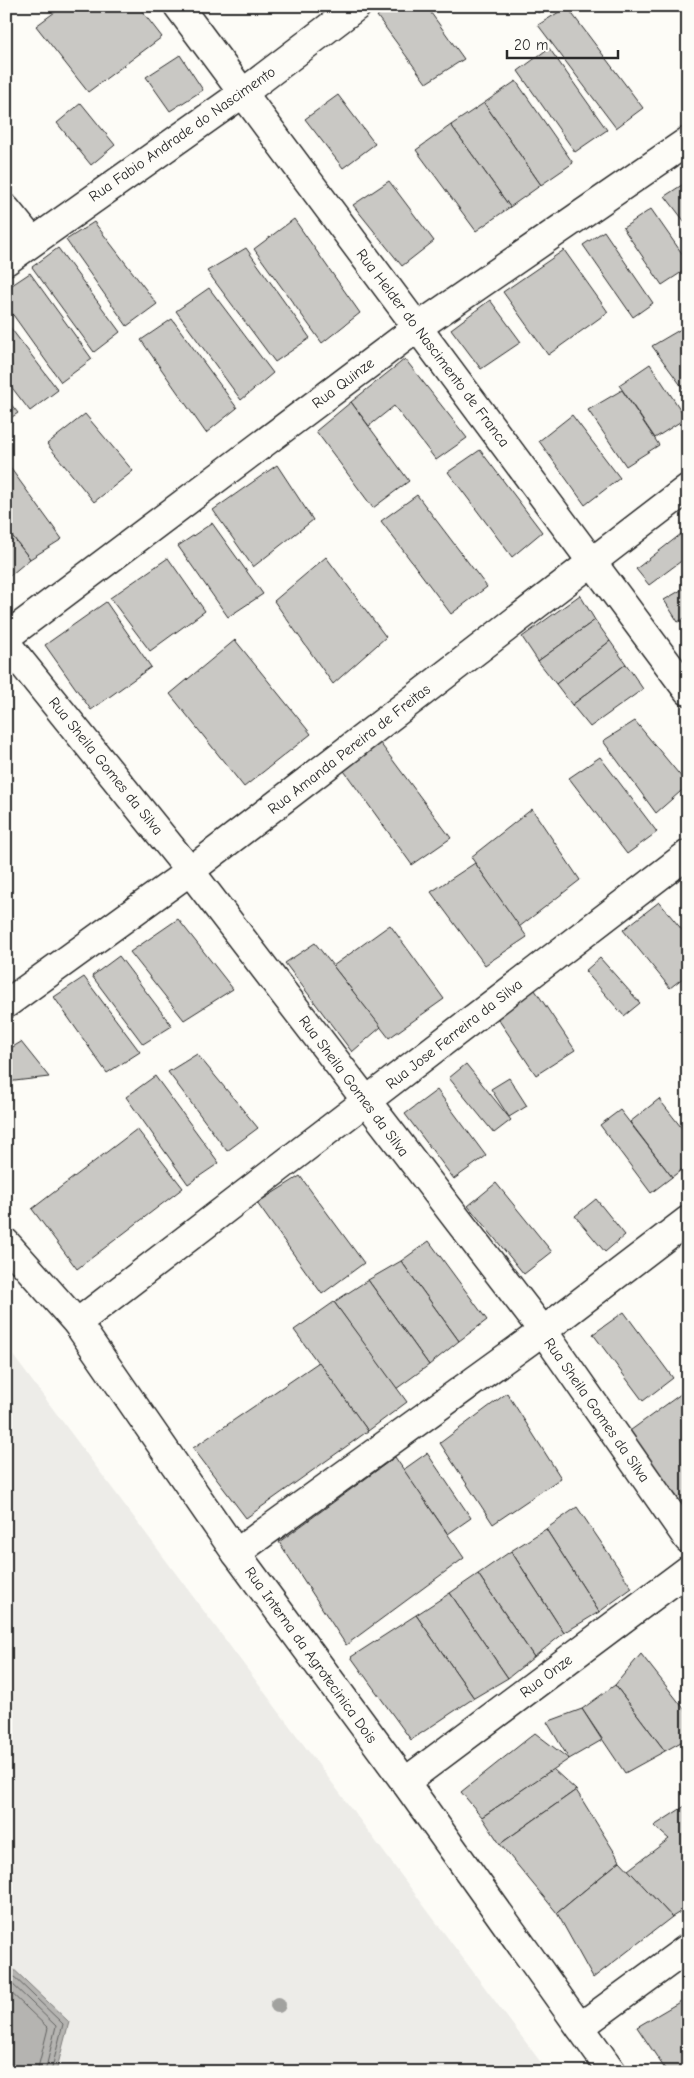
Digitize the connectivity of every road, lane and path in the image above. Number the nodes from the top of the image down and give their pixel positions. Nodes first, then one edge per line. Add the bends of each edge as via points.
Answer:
1 (178, 6) edge
2 (357, 6) edge
3 (243, 93) junction
4 (688, 142) edge
5 (6, 209) edge
6 (32, 241) junction
7 (6, 261) edge
8 (418, 327) junction
9 (688, 488) edge
10 (591, 562) junction
11 (6, 637) edge
12 (6, 643) edge
13 (688, 691) edge
14 (688, 854) edge
15 (190, 871) junction
16 (6, 1004) edge
17 (366, 1102) junction
18 (688, 1220) edge
19 (6, 1243) edge
20 (77, 1323) junction
21 (543, 1331) junction
22 (688, 1540) edge
23 (236, 1553) junction
24 (688, 1570) edge
25 (405, 1782) junction
26 (688, 1948) edge
27 (580, 2027) junction
28 (612, 2072) edge

1 - 3 street, Rua Helder do Nascimento de Franca
2 - 3 street, Rua Fabio Andrade do Nascimento
3 - 6 street, Rua Fabio Andrade do Nascimento
3 - 8 street, Rua Helder do Nascimento de Franca
4 - 8 street, Rua Quinze
5 - 6 street
6 - 7 street, Rua Fabio Andrade do Nascimento
8 - 10 street, Rua Helder do Nascimento de Franca
8 - 11 street, Rua Quinze
9 - 10 street, Rua Amanda Pereira de Freitas
10 - 13 street, Rua Helder do Nascimento de Franca
10 - 15 street, Rua Amanda Pereira de Freitas
12 - 15 street, Rua Sheila Gomes da Silva
14 - 17 street, Rua Jose Ferreira da Silva
15 - 16 street, Rua Amanda Pereira de Freitas
15 - 17 street, Rua Sheila Gomes da Silva
17 - 20 street, Rua Jose Ferreira da Silva
17 - 21 street, Rua Sheila Gomes da Silva
18 - 21 street
19 - 20 street, Rua Interna da Agrotecinica Dois
20 - 23 street, Rua Interna da Agrotecinica Dois
21 - 22 street, Rua Sheila Gomes da Silva
21 - 23 street
23 - 25 street, Rua Interna da Agrotecinica Dois
24 - 25 street, Rua Onze
25 - 27 street, Rua Interna da Agrotecinica Dois
26 - 27 street
27 - 28 street, Rua Interna da Agrotecinica Dois

